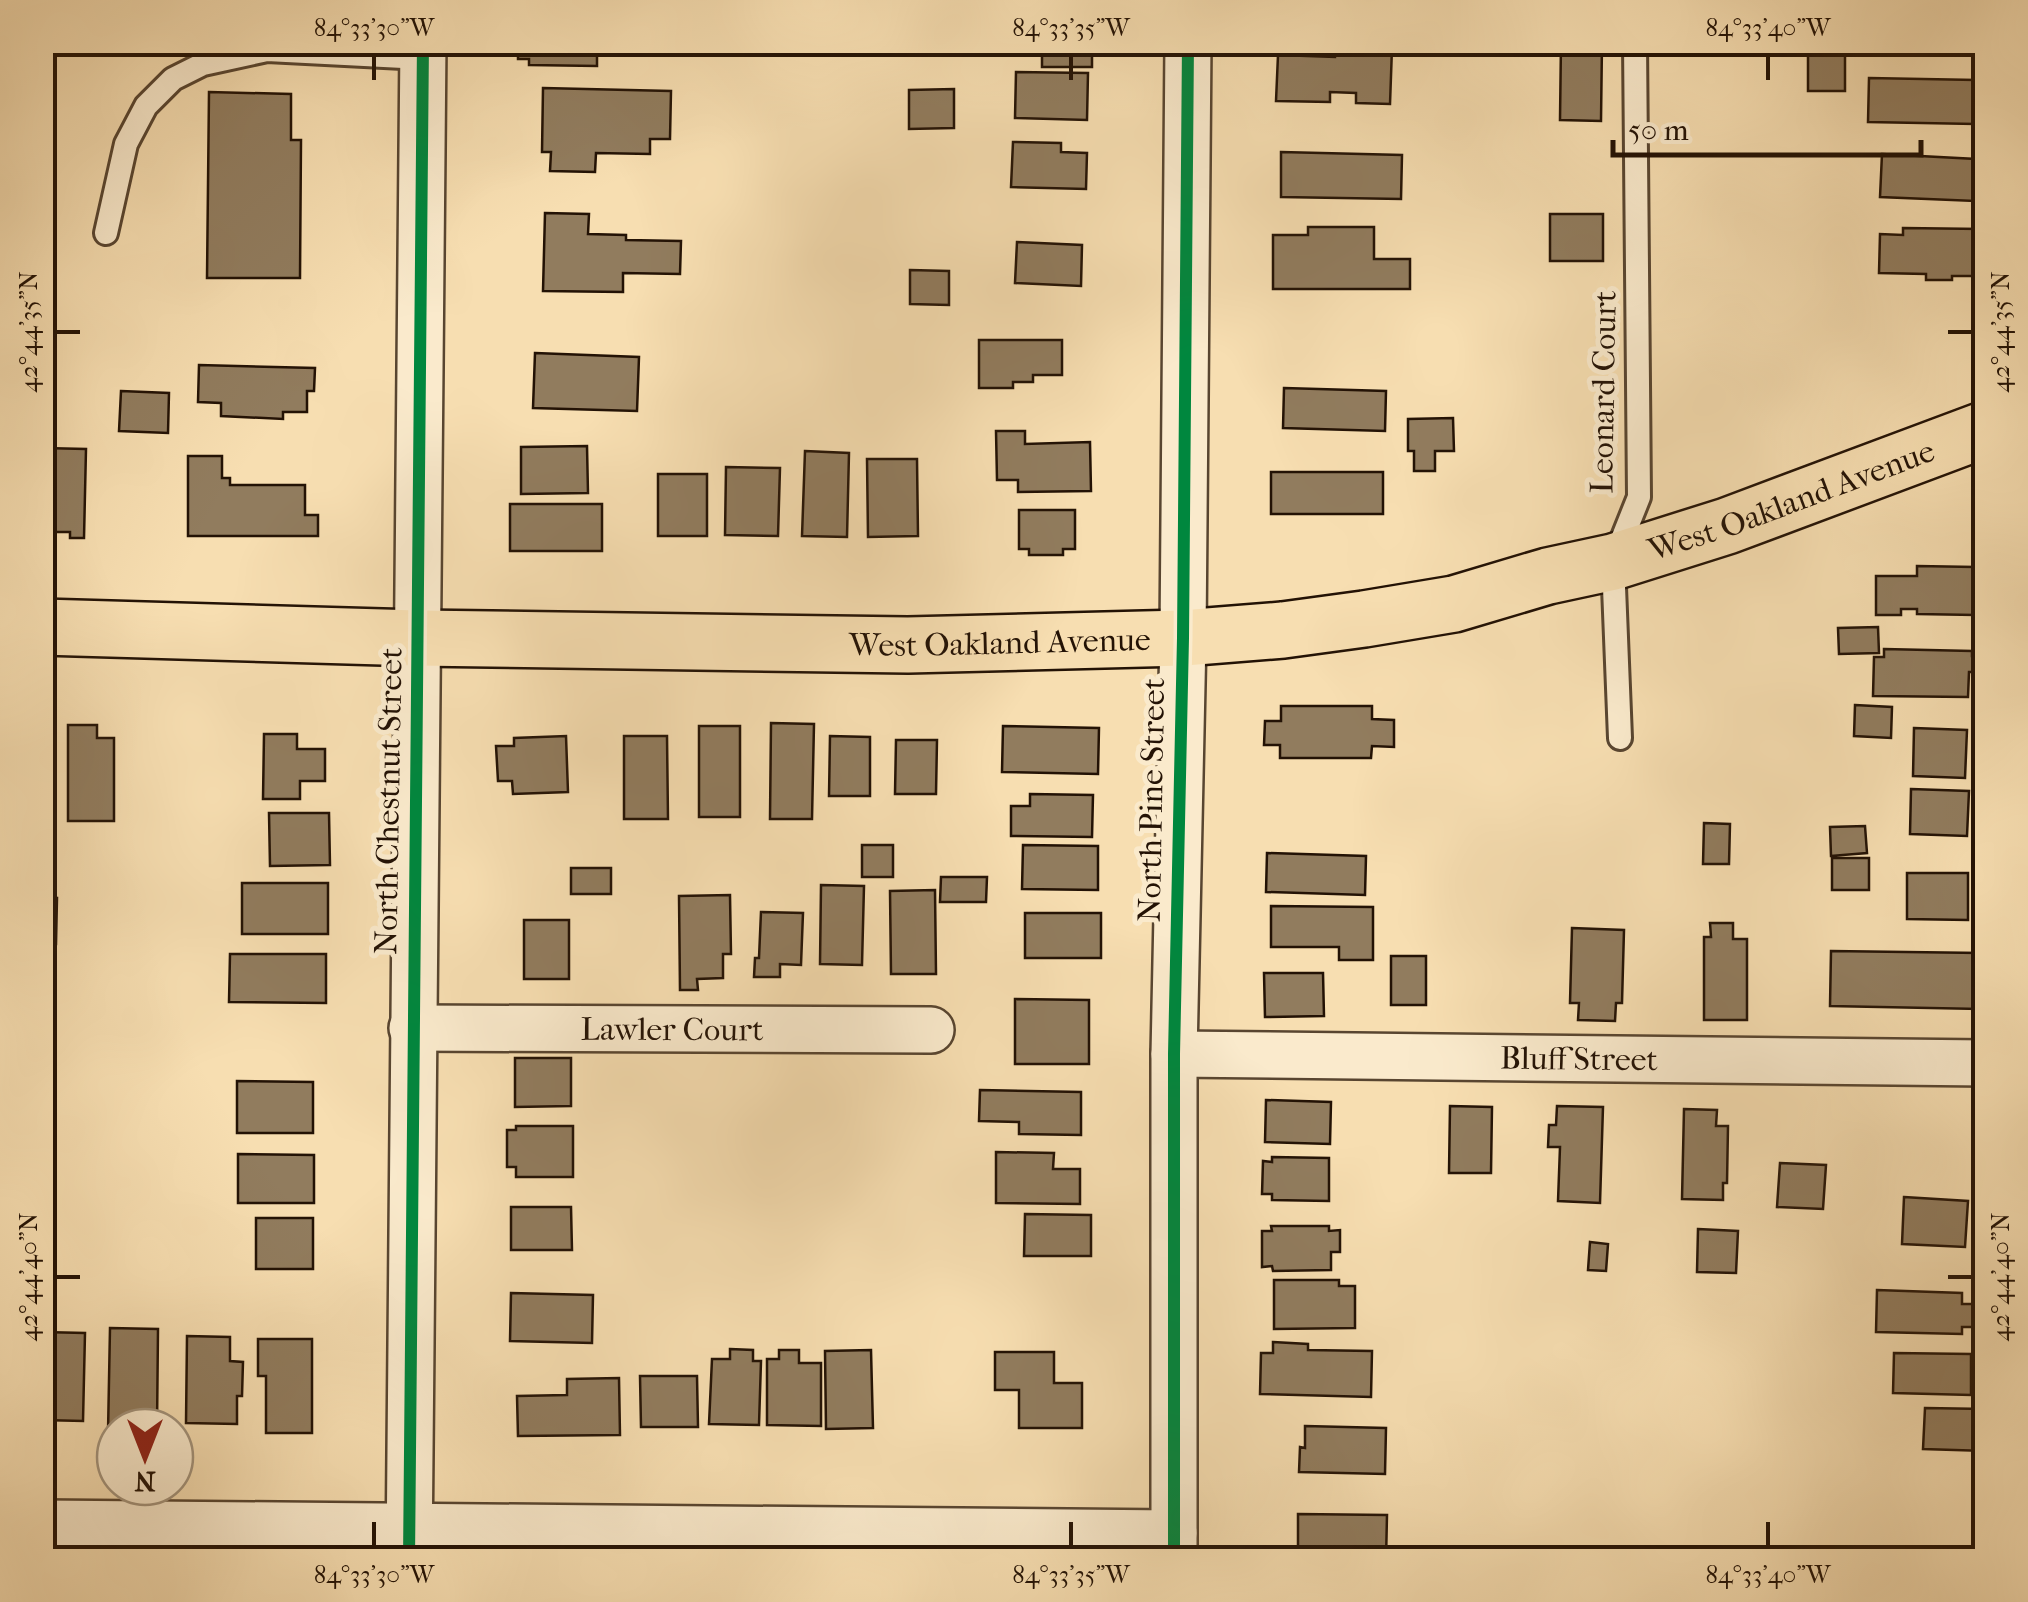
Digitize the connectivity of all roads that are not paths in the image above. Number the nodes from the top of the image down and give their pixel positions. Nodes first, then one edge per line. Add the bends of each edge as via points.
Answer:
1 (1188, 42) edge
2 (1635, 42) edge
3 (423, 50) edge
4 (106, 233) dead end
5 (1986, 429) edge
6 (1613, 562) junction
7 (42, 627) edge
8 (417, 638) junction
9 (1182, 638) junction
10 (1620, 738) dead end
11 (412, 1028) junction
12 (931, 1030) dead end
13 (1174, 1054) junction
14 (1986, 1064) edge
15 (42, 1523) edge
16 (409, 1542) edge
17 (1174, 1546) edge

1 - 9 street, North Pine Street
2 - 6 lane, Leonard Court via 1639,498
3 - 4 lane via 267,50 203,64 173,79 146,106 126,144
3 - 8 street, North Chestnut Street
5 - 6 main road, West Oakland Avenue
6 - 9 main road, West Oakland Avenue via 1454,604
6 - 10 lane, Leonard Court
7 - 8 main road, West Oakland Avenue
8 - 9 main road, West Oakland Avenue via 908,644
8 - 11 street, North Chestnut Street
9 - 13 street, North Pine Street
11 - 12 street, Lawler Court
11 - 16 street, North Chestnut Street
13 - 14 street, Bluff Street
13 - 17 street, North Pine Street
15 - 16 street
16 - 17 street

